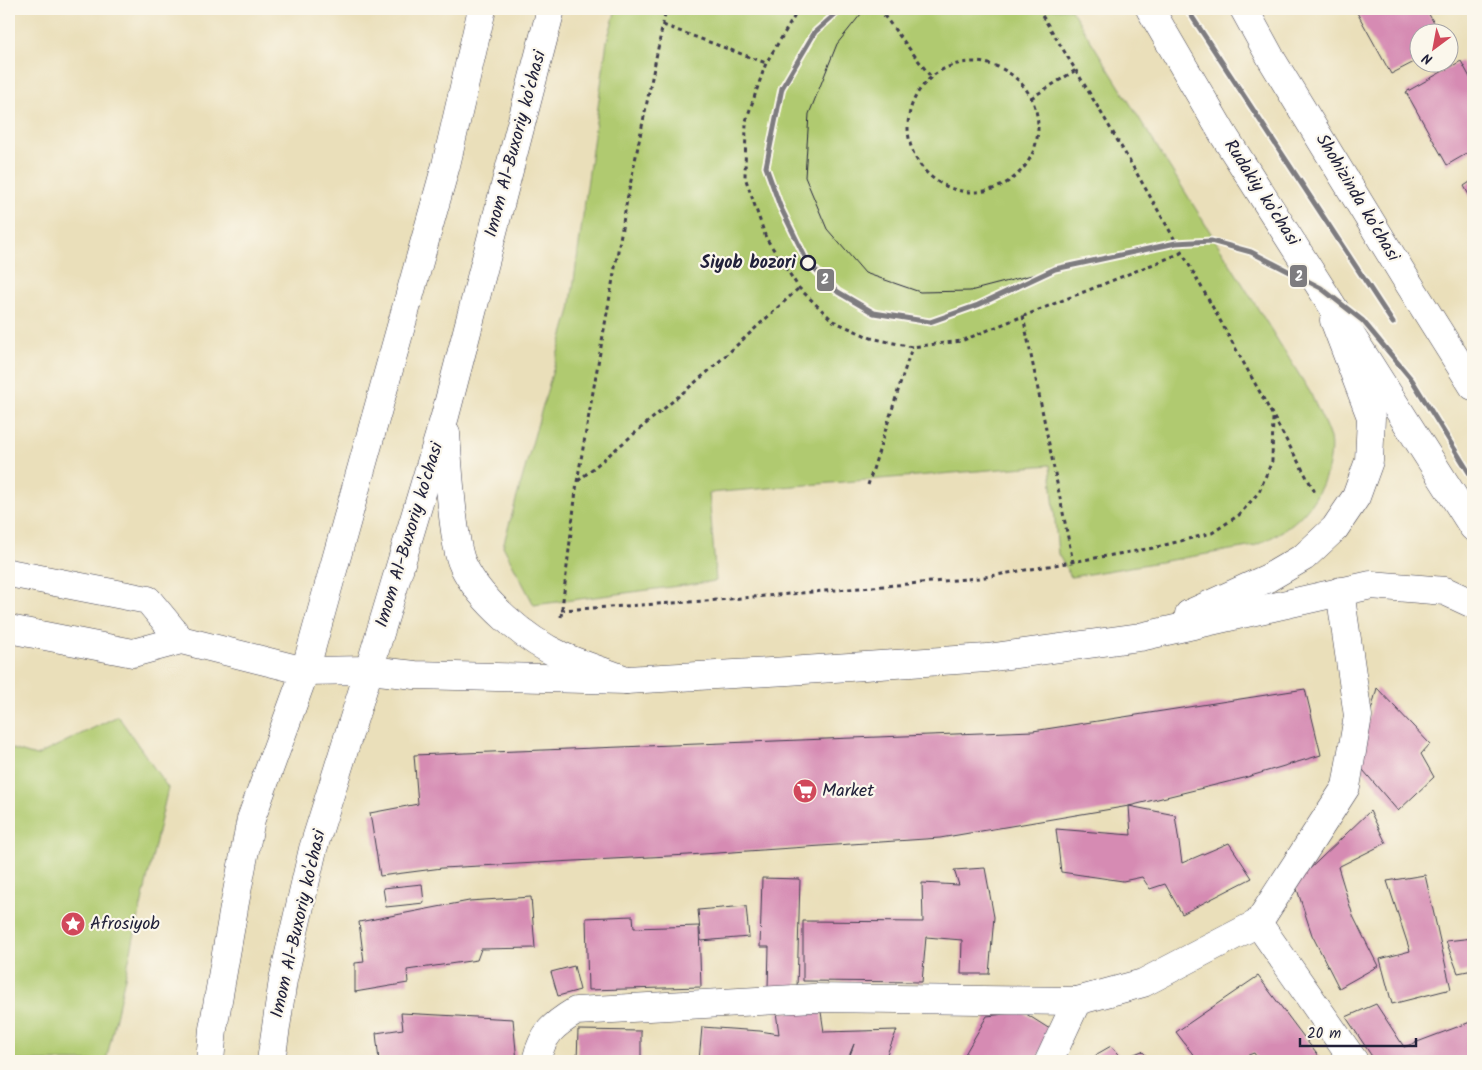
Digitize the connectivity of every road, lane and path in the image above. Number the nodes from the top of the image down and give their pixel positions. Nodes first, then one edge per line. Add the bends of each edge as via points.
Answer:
1 (482, 9) edge
2 (551, 9) edge
3 (666, 9) edge
4 (799, 9) edge
5 (879, 9) edge
6 (1038, 9) edge
7 (1150, 9) edge
8 (1244, 9) edge
9 (663, 25) junction
10 (766, 63) junction
11 (1076, 70) junction
12 (931, 77) junction
13 (1031, 98) junction
14 (1181, 253) junction
15 (799, 288) junction
16 (1321, 288) junction
17 (1023, 316) junction
18 (912, 347) junction
19 (1473, 386) edge
20 (445, 416) junction
21 (1273, 416) junction
22 (577, 482) junction
23 (868, 485) dead end
24 (1473, 527) edge
25 (1335, 528) junction
26 (1074, 562) junction
27 (9, 573) edge
28 (1340, 591) junction
29 (1473, 604) edge
30 (561, 610) junction
31 (9, 629) edge
32 (1140, 637) junction
33 (181, 640) junction
34 (561, 656) junction
35 (369, 670) junction
36 (305, 671) junction
37 (626, 680) junction
38 (1258, 923) junction
39 (1077, 1001) junction
40 (210, 1061) edge
41 (271, 1061) edge
42 (536, 1061) edge
43 (1049, 1061) edge
44 (1354, 1061) edge

1 - 36 main road via 446,165
2 - 20 main road, Imom Al-Buxoriy ko'chasi
3 - 9 path
4 - 10 path
5 - 12 path
6 - 11 path
7 - 16 main road, Rudakiy ko'chasi via 1223,134
8 - 19 main road, Shohizinda ko'chasi via 1272,60
9 - 10 path
9 - 22 path via 627,200
10 - 15 path via 746,121 745,177 766,238
11 - 13 path
11 - 14 path
12 - 13 path via 955,64 987,63 1016,76
12 - 13 path via 911,106 908,138 921,167 946,187 976,193 1007,184 1029,162 1040,132
14 - 17 path
14 - 21 path
15 - 18 path via 833,321 871,338
15 - 22 path via 711,370
16 - 24 main road, Rudakiy ko'chasi
16 - 25 main road via 1371,416 1369,461 1356,497
17 - 18 path via 961,341
17 - 26 path
18 - 23 path
20 - 34 main road via 451,502 463,564 479,592 501,613 528,636
20 - 35 main road, Imom Al-Buxoriy ko'chasi
21 - 25 path
21 - 26 path via 1272,461 1259,492 1239,515 1212,533 1153,548
22 - 30 path
25 - 32 main road via 1304,557 1268,578
26 - 30 path via 979,578
27 - 33 main road via 148,600
28 - 29 main road via 1371,585 1445,591
28 - 32 main road
28 - 38 main road via 1358,716 1346,787
30 - 34 path
31 - 33 main road via 133,653
32 - 37 main road via 987,658
33 - 36 main road
34 - 37 main road
35 - 36 main road
35 - 37 main road via 415,675
35 - 41 main road, Imom Al-Buxoriy ko'chasi via 313,849 283,980
36 - 40 main road via 252,819 226,951
38 - 39 main road via 1143,983
38 - 44 main road
39 - 42 main road via 813,998 576,1011 554,1024
39 - 43 main road

